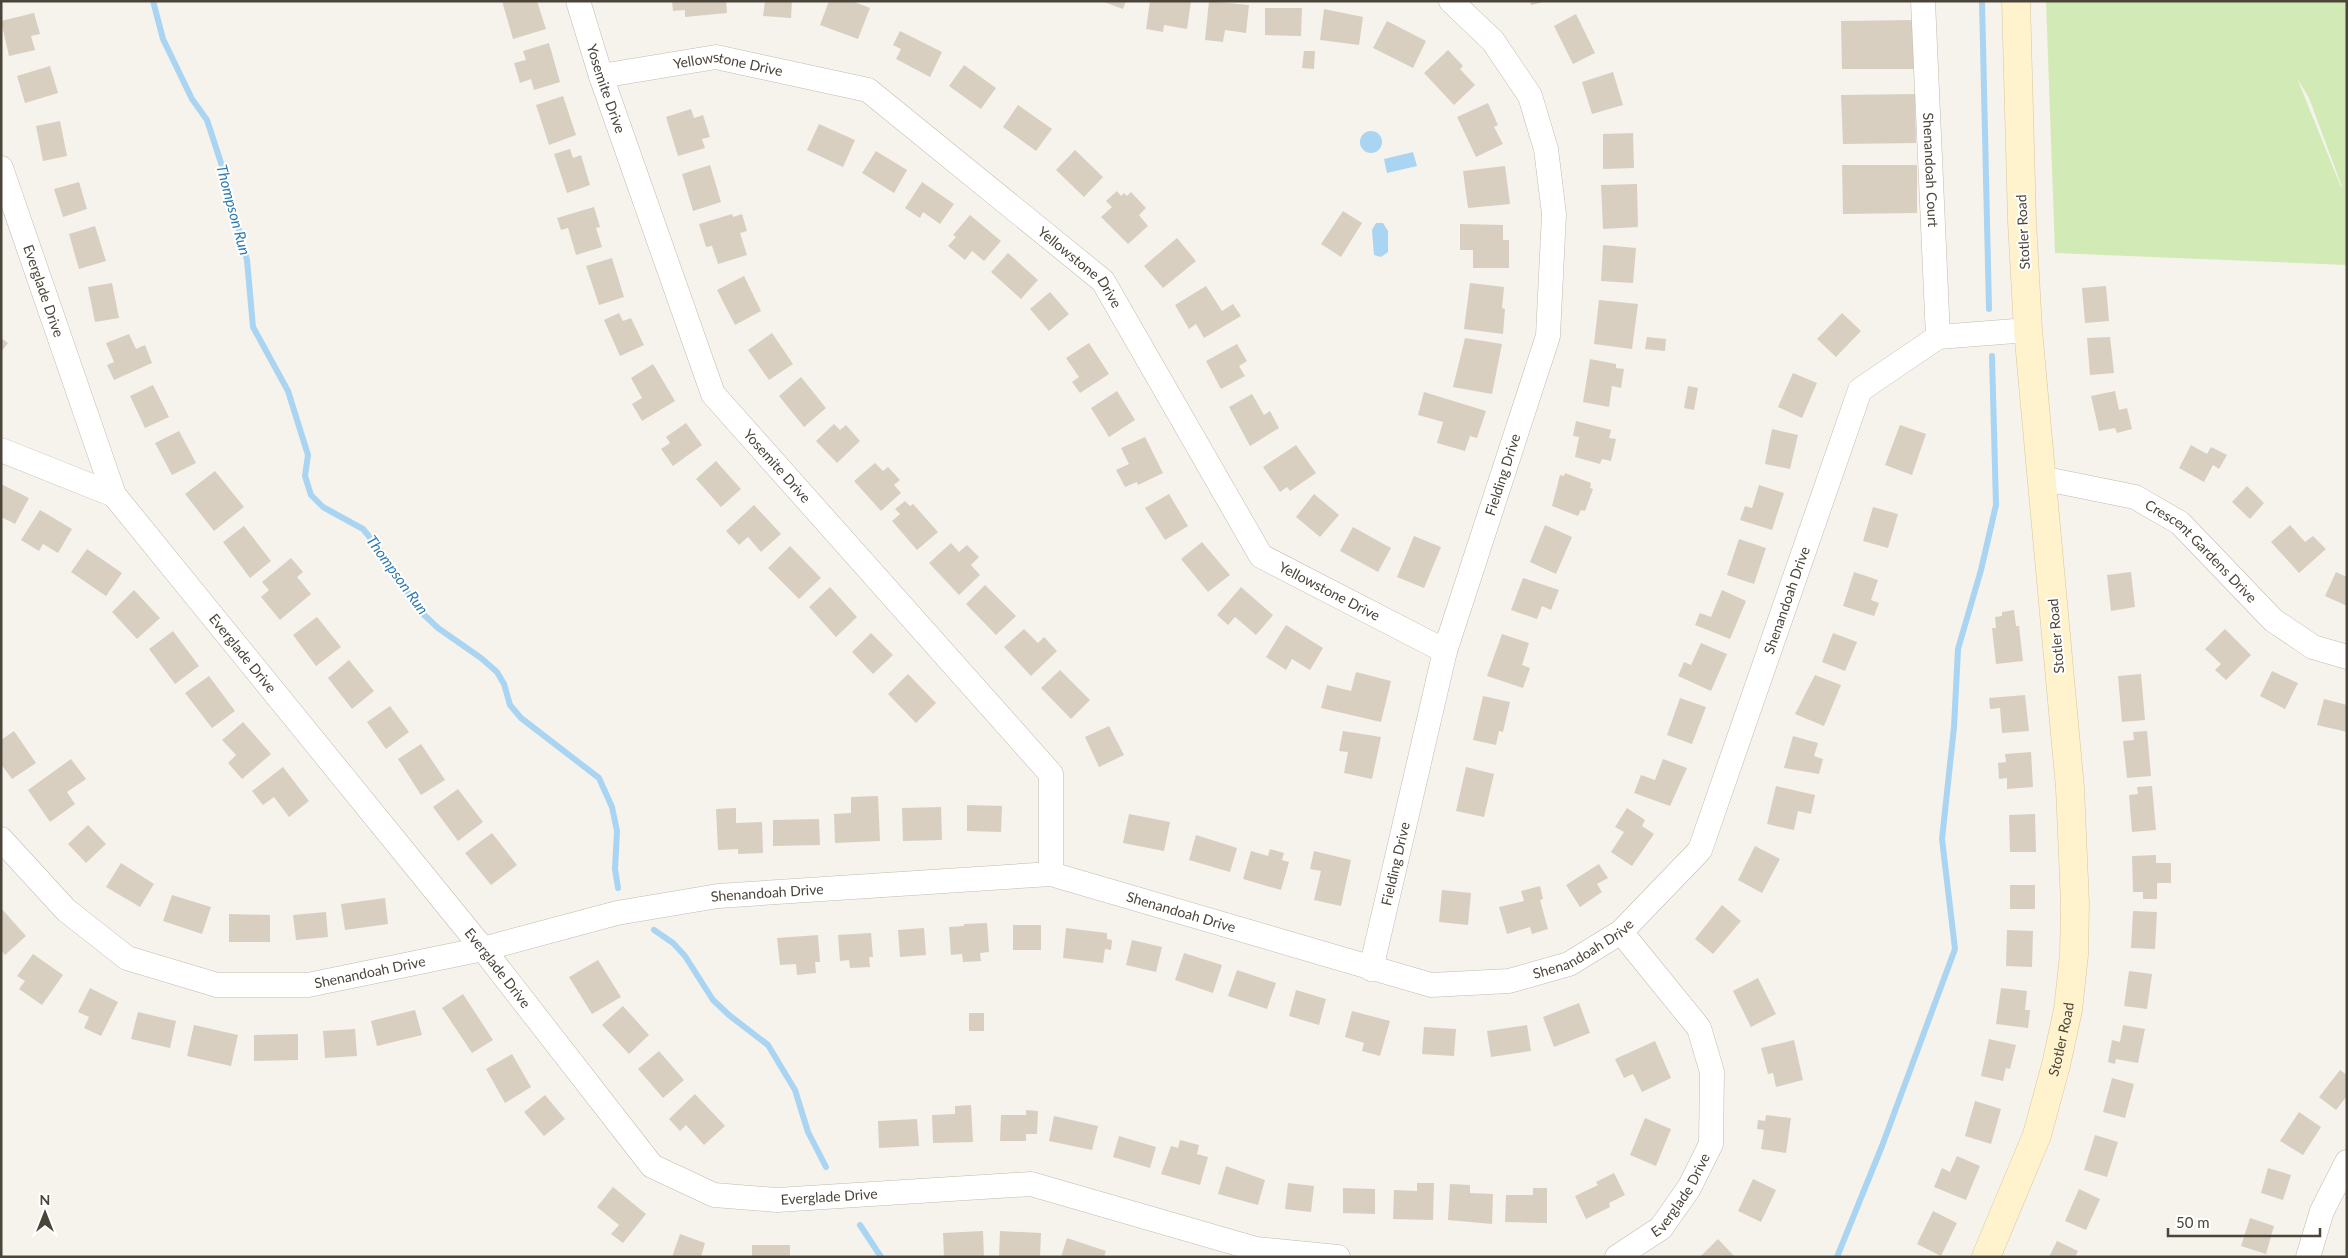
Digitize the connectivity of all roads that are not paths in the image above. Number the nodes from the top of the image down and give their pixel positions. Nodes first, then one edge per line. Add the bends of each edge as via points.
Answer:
1 (578, 1) edge
2 (1451, 1) edge
3 (1923, 1) edge
4 (2016, 1) edge
5 (600, 76) junction
6 (1, 168) edge
7 (2028, 330) junction
8 (1938, 337) junction
9 (1, 450) edge
10 (2041, 478) junction
11 (114, 495) junction
12 (1445, 650) junction
13 (2347, 657) edge
14 (1, 839) edge
15 (1051, 874) junction
16 (1621, 932) junction
17 (483, 949) junction
18 (1371, 969) junction
19 (2347, 1162) edge
20 (1338, 1257) edge
21 (1617, 1257) edge
22 (1986, 1257) edge
23 (2308, 1257) edge

1 - 5 street, Yosemite Drive
2 - 12 street, Fielding Drive via 1493,42 1530,96 1546,149 1554,214 1548,336
3 - 8 street, Shenandoah Court
4 - 7 street, Stotler Road
5 - 12 street, Yellowstone Drive via 716,57 868,90 1103,281 1260,556
5 - 15 street, Yosemite Drive via 713,394 1051,774
6 - 11 street, Everglade Drive
7 - 8 street, Shenandoah Drive
7 - 10 street, Stotler Road
8 - 16 street, Shenandoah Drive via 1860,390 1700,850
9 - 11 street
10 - 13 street, Crescent Gardens Drive via 2135,497 2180,523 2274,620 2313,647
10 - 22 street, Stotler Road via 2070,788 2074,955 2068,1010 2037,1135
11 - 17 street, Everglade Drive
12 - 18 street, Fielding Drive
14 - 17 street, Shenandoah Drive via 66,910 127,958 217,986 308,986
15 - 17 street, Shenandoah Drive via 718,896 617,912
15 - 18 street, Shenandoah Drive
16 - 18 street, Shenandoah Drive via 1569,964 1509,981 1430,986
16 - 21 street, Everglade Drive via 1699,1028 1712,1072 1711,1144 1689,1188 1661,1228
17 - 20 street, Everglade Drive via 652,1166 714,1195 777,1200 1032,1184 1256,1249
19 - 23 street via 2322,1211

